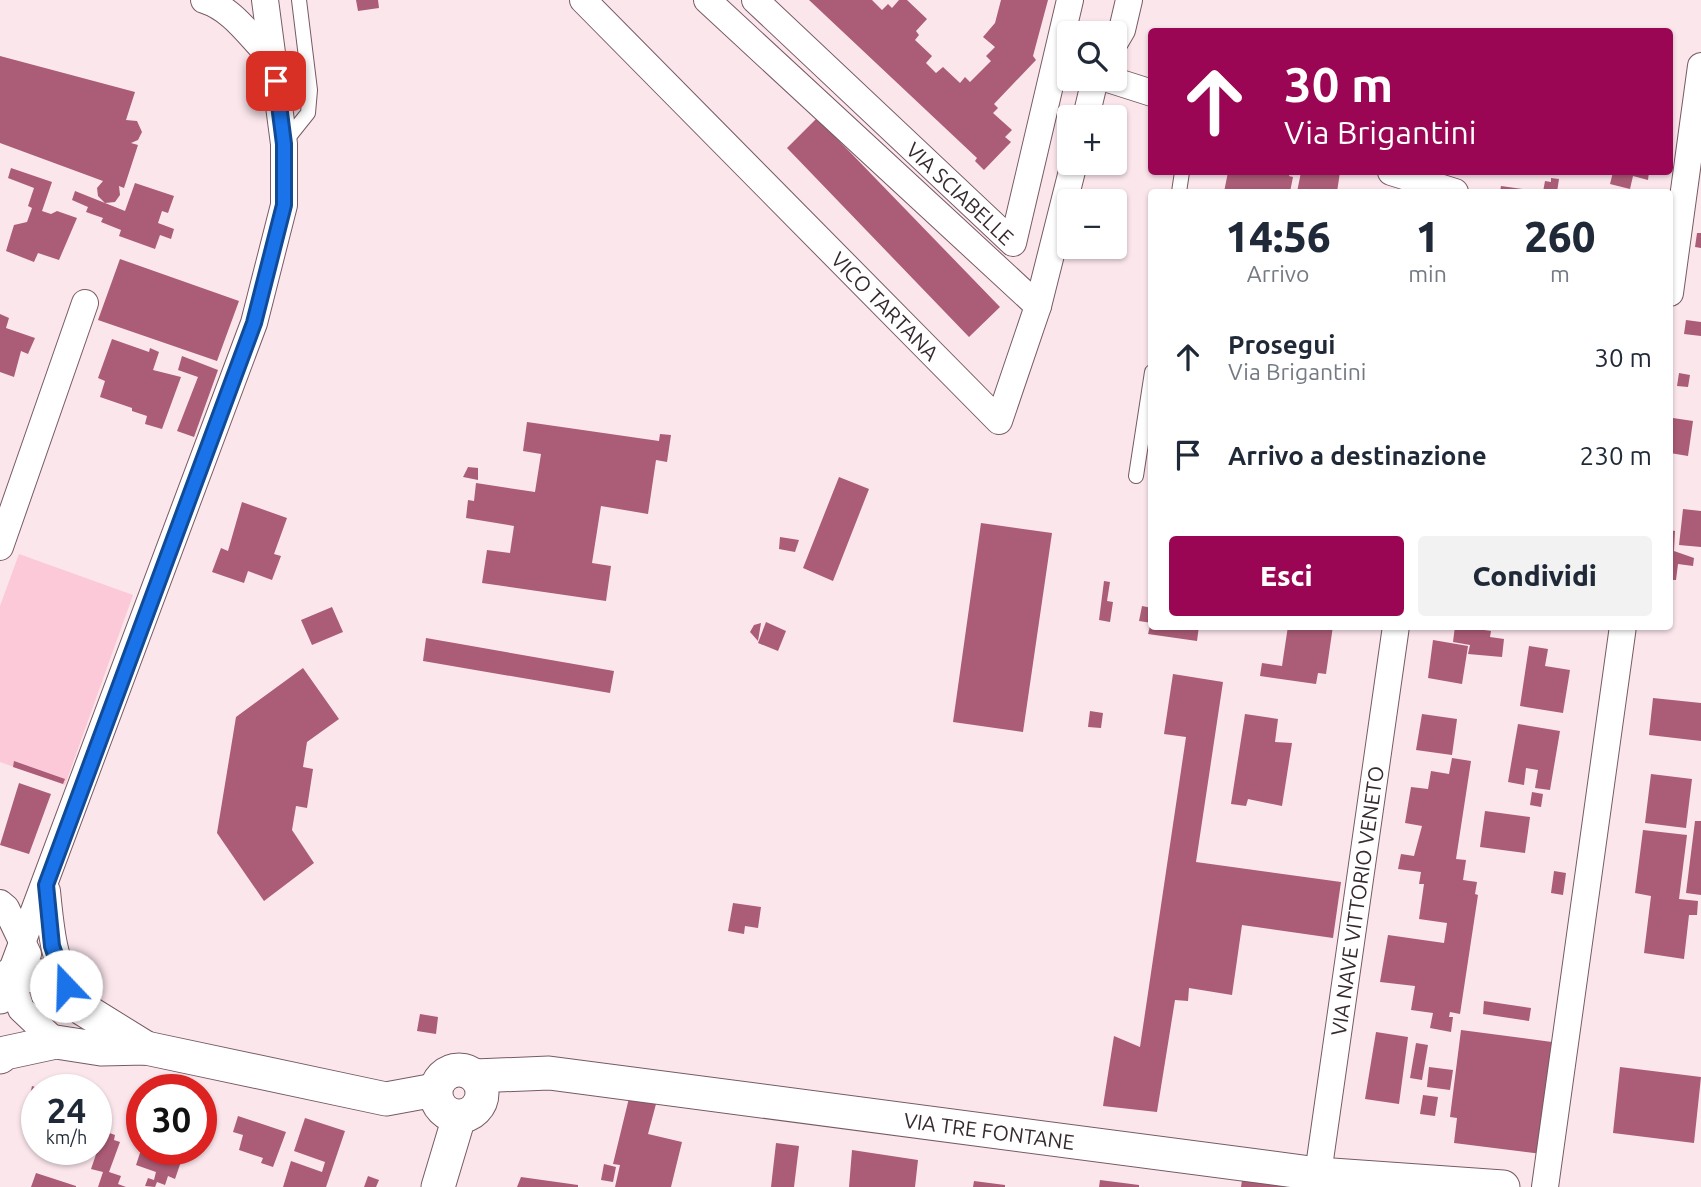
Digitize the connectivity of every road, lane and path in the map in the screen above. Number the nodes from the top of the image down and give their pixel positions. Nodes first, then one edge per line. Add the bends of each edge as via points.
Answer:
1 (265, 0) edge
2 (299, 0) edge
3 (583, 0) edge
4 (707, 0) edge
5 (755, 0) edge
6 (1070, 0) edge
7 (1129, 0) edge
8 (220, 1) edge
9 (1124, 21) edge
10 (274, 60) junction
11 (1701, 66) edge
12 (1127, 85) edge
13 (1148, 92) edge
14 (284, 144) junction
15 (1071, 175) edge
16 (1401, 175) edge
17 (1445, 189) edge
18 (1673, 271) edge
19 (85, 303) dead end
20 (1038, 306) junction
21 (1148, 398) edge
22 (1136, 477) dead end
23 (0, 547) edge
24 (1395, 630) edge
25 (1622, 630) edge
26 (46, 885) junction
27 (0, 904) edge
28 (19, 974) edge
29 (75, 1003) junction
30 (56, 1042) junction
31 (146, 1048) junction
32 (0, 1057) edge
33 (475, 1076) junction
34 (435, 1090) junction
35 (459, 1117) junction
36 (1318, 1174) junction
37 (438, 1187) edge
38 (1503, 1187) edge
39 (1545, 1187) edge

1 - 10 street
2 - 14 lane via 310,90 307,113
3 - 20 street, VICO TARTANA via 999,421
4 - 20 street, VIA SCIABELLE
5 - 6 street, VIA SCIABELLE via 1013,243
7 - 9 street
8 - 10 street
10 - 14 street
11 - 18 street
12 - 13 street
14 - 26 street via 284,205 254,323
15 - 20 street, VICO TARTANA
16 - 17 street
19 - 23 street
21 - 22 lane
24 - 36 street, VIA NAVE VITTORIO VENETO
25 - 39 street
26 - 28 street
26 - 29 street via 52,946
27 - 28 street via 6,908
28 - 29 street
28 - 30 street via 21,1009
29 - 31 street
30 - 31 street via 101,1049
30 - 32 street
31 - 34 street via 386,1099
33 - 34 street via 454,1070 441,1078
33 - 35 street via 481,1086 480,1103
33 - 36 street, VIA TRE FONTANE via 549,1073
34 - 35 street via 440,1107
35 - 37 street
36 - 38 street, VIA TRE FONTANE

